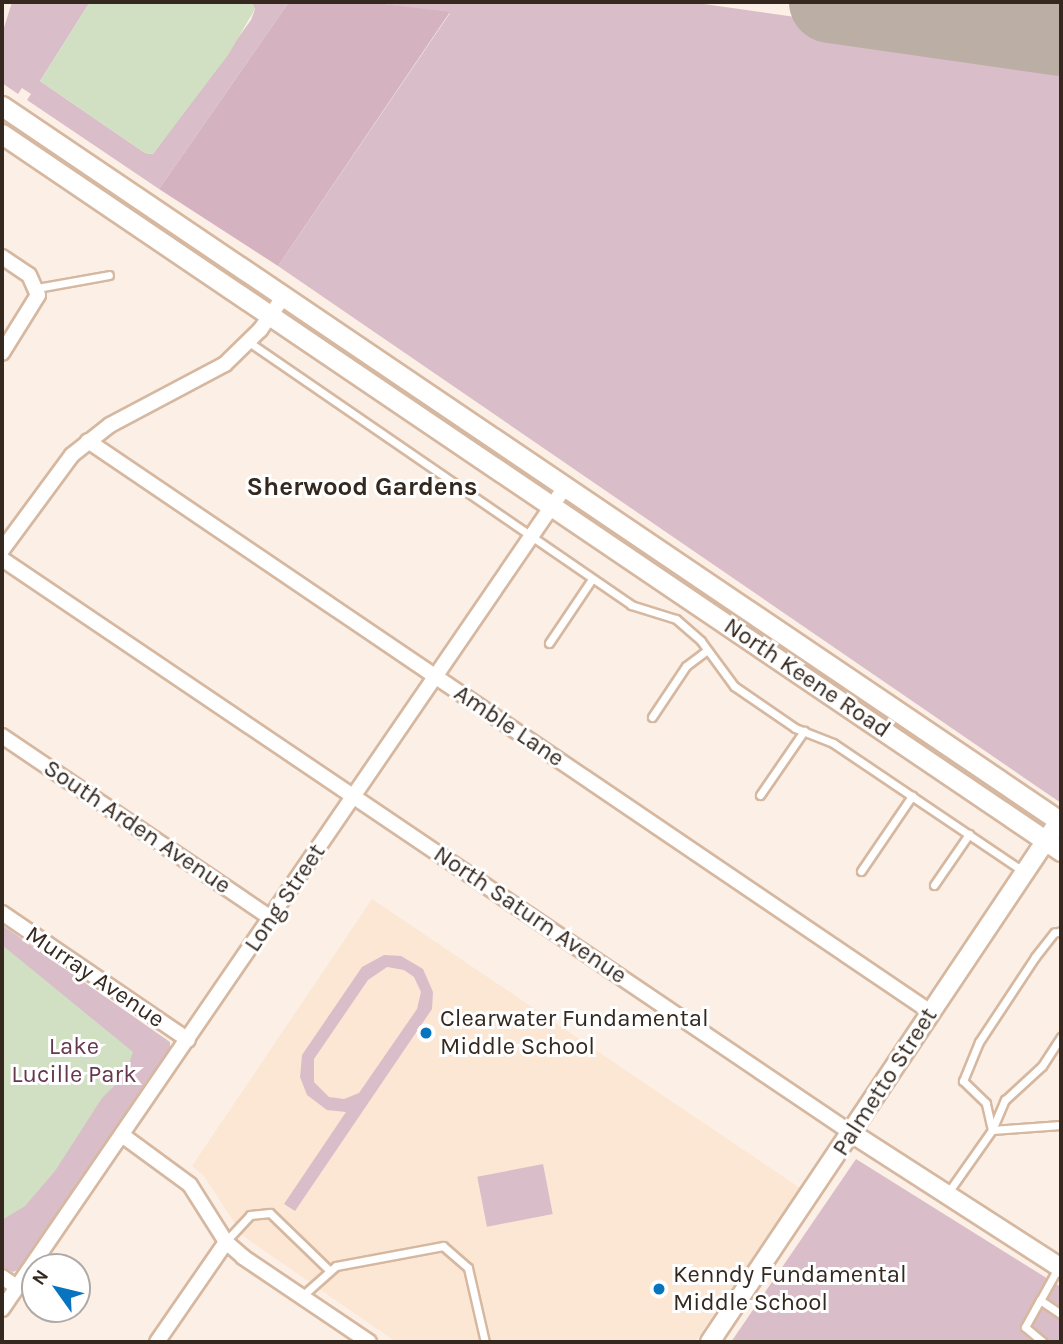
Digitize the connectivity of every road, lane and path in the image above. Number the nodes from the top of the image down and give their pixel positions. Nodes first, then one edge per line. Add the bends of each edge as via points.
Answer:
1 (2, 106) edge
2 (2, 134) edge
3 (2, 257) edge
4 (109, 275) dead end
5 (37, 288) junction
6 (284, 296) junction
7 (270, 315) junction
8 (249, 342) junction
9 (2, 352) edge
10 (88, 441) junction
11 (565, 486) junction
12 (552, 506) junction
13 (531, 537) junction
14 (2, 550) edge
15 (2, 559) edge
16 (592, 579) junction
17 (549, 643) dead end
18 (706, 651) junction
19 (436, 677) junction
20 (652, 717) dead end
21 (804, 731) junction
22 (2, 736) edge
23 (760, 795) dead end
24 (354, 796) junction
25 (912, 796) junction
26 (1060, 822) edge
27 (969, 834) junction
28 (1054, 846) edge
29 (861, 871) dead end
30 (1025, 872) junction
31 (934, 885) dead end
32 (2, 913) edge
33 (271, 918) junction
34 (1061, 931) edge
35 (929, 1011) junction
36 (1061, 1037) edge
37 (188, 1040) junction
38 (1061, 1125) edge
39 (992, 1130) junction
40 (850, 1132) junction
41 (122, 1135) junction
42 (947, 1194) junction
43 (226, 1242) junction
44 (1060, 1267) edge
45 (329, 1270) junction
46 (2, 1277) edge
47 (17, 1287) junction
48 (302, 1297) junction
49 (1040, 1300) junction
50 (2, 1309) edge
51 (1061, 1314) edge
52 (157, 1342) edge
53 (369, 1342) edge
54 (485, 1342) edge
55 (710, 1342) edge
56 (1043, 1342) edge

1 - 6 main road, North Keene Road
2 - 7 main road, North Keene Road
3 - 5 street via 29,275
4 - 5 lane
5 - 9 street via 34,306
6 - 7 street
6 - 11 main road, North Keene Road
7 - 8 street
7 - 12 main road, North Keene Road
8 - 10 street via 200,381 142,408
8 - 13 lane
10 - 14 street via 59,469
10 - 19 street, Amble Lane
11 - 12 street, Long Street
11 - 26 main road, North Keene Road
12 - 13 street, Long Street
12 - 28 main road, North Keene Road
13 - 16 lane
13 - 19 street, Long Street
15 - 24 street, North Saturn Avenue
16 - 17 lane
16 - 18 lane via 631,605 676,619
18 - 20 lane via 686,666
18 - 21 lane via 734,686
19 - 24 street, Long Street
19 - 35 street, Amble Lane
21 - 23 lane
21 - 25 lane via 833,743
22 - 33 street, South Arden Avenue
24 - 33 street, Long Street
24 - 40 street, North Saturn Avenue
25 - 27 lane
25 - 29 lane
26 - 28 street, Palmetto Street
27 - 30 lane
27 - 31 lane
28 - 30 street, Palmetto Street
30 - 35 street, Palmetto Street
32 - 37 street, Murray Avenue
33 - 37 street, Long Street
34 - 39 lane via 1054,933 1035,957 979,1042 963,1081 986,1103
35 - 40 street, Palmetto Street
36 - 39 lane via 1042,1066 1005,1100
37 - 41 street, Long Street
38 - 39 lane
39 - 42 lane
40 - 42 street, North Saturn Avenue
40 - 55 street, Palmetto Street
41 - 43 street via 190,1185
41 - 47 street, Long Street
42 - 44 street, North Saturn Avenue
43 - 45 lane via 250,1214 270,1213
43 - 48 street
43 - 52 street
44 - 49 lane
45 - 48 lane
45 - 54 lane via 443,1246 468,1268
46 - 47 street
47 - 50 street, Long Street
48 - 53 street
49 - 51 lane
49 - 56 lane via 1025,1326

